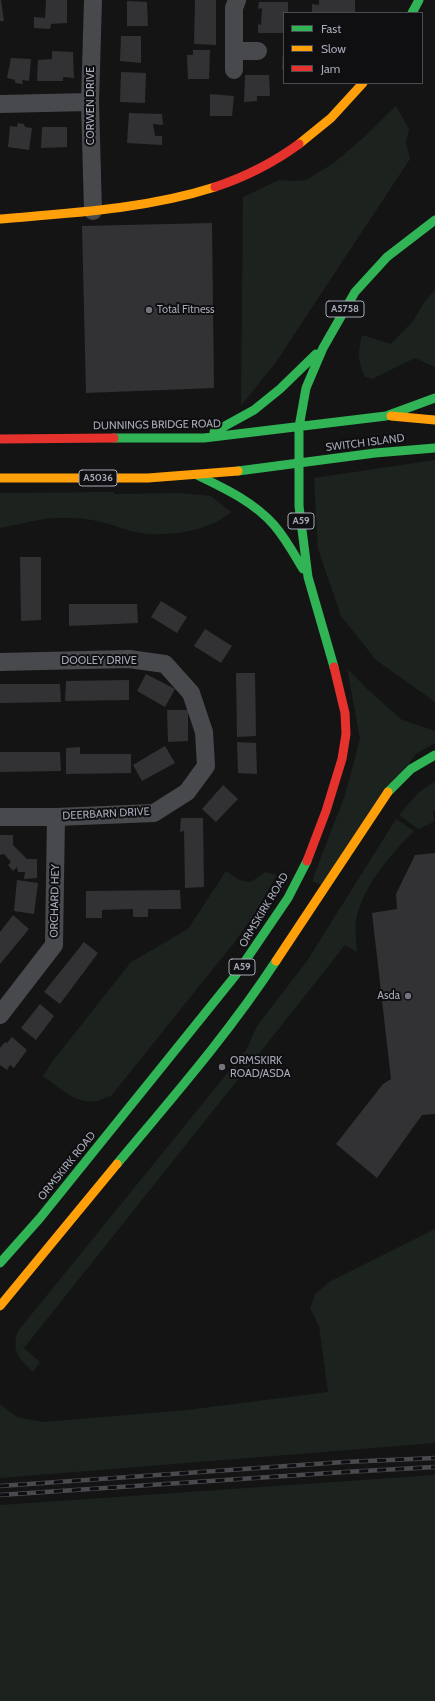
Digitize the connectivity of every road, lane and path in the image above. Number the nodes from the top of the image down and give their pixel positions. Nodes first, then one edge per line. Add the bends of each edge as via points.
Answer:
1 (93, 0) edge
2 (237, 0) edge
3 (419, 0) edge
4 (413, 12) edge
5 (234, 51) junction
6 (258, 51) dead end
7 (234, 70) dead end
8 (362, 84) edge
9 (90, 102) junction
10 (0, 104) edge
11 (93, 211) junction
12 (0, 219) edge
13 (435, 220) edge
14 (323, 348) junction
15 (435, 398) edge
16 (386, 416) junction
17 (435, 420) edge
18 (299, 427) junction
19 (204, 438) junction
20 (0, 439) edge
21 (435, 448) edge
22 (298, 464) junction
23 (197, 475) junction
24 (0, 478) edge
25 (308, 577) junction
26 (0, 662) edge
27 (204, 732) joint
28 (435, 755) edge
29 (0, 817) edge
30 (56, 817) junction
31 (0, 1014) edge
32 (0, 1263) edge
33 (0, 1306) edge

1 - 9 street, CORWEN DRIVE
2 - 5 street via 234,8
3 - 4 main road
5 - 6 street
5 - 7 street
8 - 11 main road via 341,108 298,144 240,178 208,189 153,202
9 - 10 street
9 - 11 street, CORWEN DRIVE
11 - 12 main road
13 - 14 main road, A5758 via 386,257 355,292
14 - 18 main road, A5758 via 306,388
14 - 19 main road, A5758 via 254,410
15 - 16 main road
16 - 17 main road
16 - 18 main road, DUNNINGS BRIDGE ROAD
18 - 19 main road, DUNNINGS BRIDGE ROAD
18 - 22 main road
19 - 20 main road, DUNNINGS BRIDGE ROAD
21 - 22 main road, SWITCH ISLAND / A5036 via 357,454
22 - 23 main road, SWITCH ISLAND / A5036
22 - 25 main road, A59 via 299,506
23 - 24 main road, A5036 via 138,478
23 - 25 main road via 236,494 257,509 282,534
25 - 32 main road, ORMSKIRK ROAD / A59 via 338,682 345,712 346,734 342,759 309,856 292,891 236,976 40,1218
26 - 27 street, DOOLEY DRIVE via 129,659 165,664 191,693
27 - 30 street, DEERBARN DRIVE via 206,766 187,792 154,813
28 - 33 main road, A59 via 411,768 390,789 260,986 215,1046
29 - 30 street, DEERBARN DRIVE
30 - 31 street, ORCHARD HEY via 54,945

